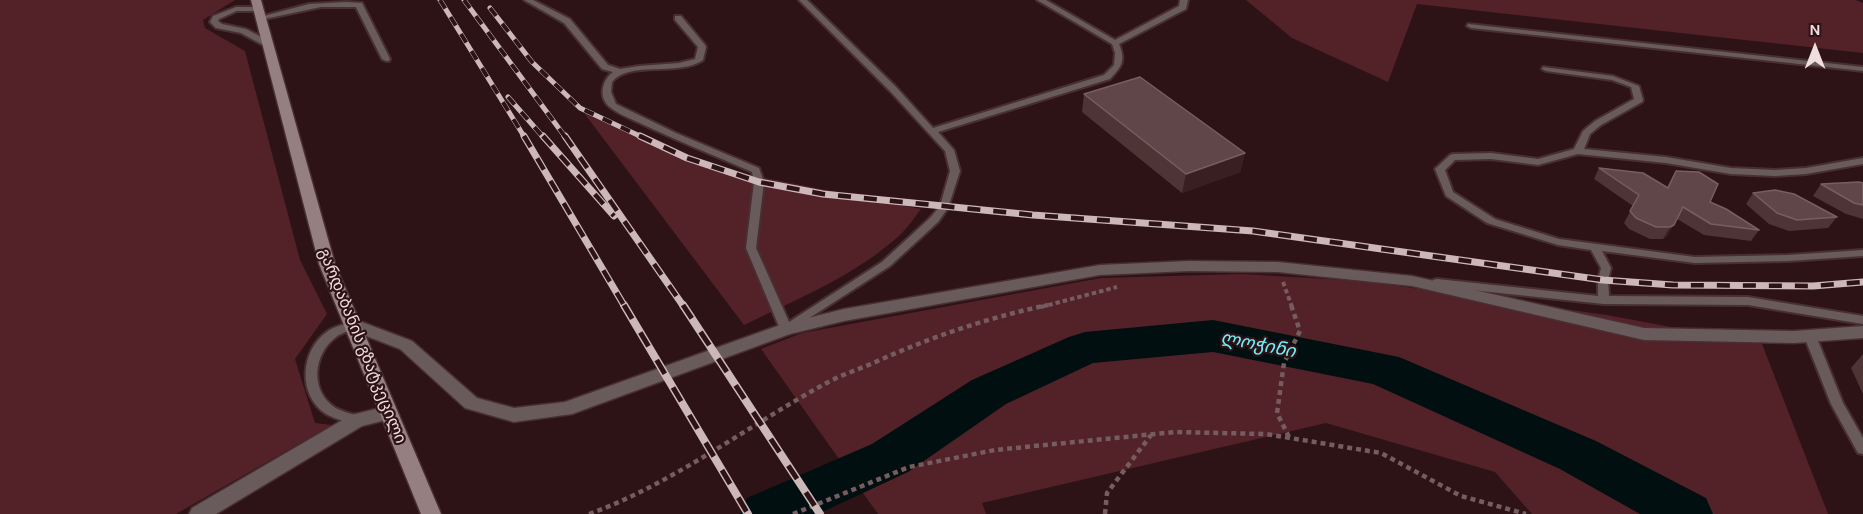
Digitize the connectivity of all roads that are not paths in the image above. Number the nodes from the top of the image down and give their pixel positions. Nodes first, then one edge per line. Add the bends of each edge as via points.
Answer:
1 (528, 0) edge
2 (803, 0) edge
3 (1041, 0) edge
4 (1184, 0) edge
5 (311, 3) edge
6 (258, 9) edge
7 (678, 18) dead end
8 (1471, 26) dead end
9 (1115, 43) junction
10 (266, 44) junction
11 (386, 59) dead end
12 (1546, 69) dead end
13 (1863, 69) edge
14 (620, 72) junction
15 (932, 131) junction
16 (1578, 151) junction
17 (1863, 161) edge
18 (1595, 247) junction
19 (1863, 253) edge
20 (1412, 281) junction
21 (1604, 300) junction
22 (1863, 320) edge
23 (354, 326) junction
24 (786, 329) junction
25 (1863, 332) edge
26 (1810, 336) junction
27 (387, 412) junction
28 (357, 420) junction
29 (1863, 449) edge
30 (199, 514) edge
31 (431, 514) edge

1 - 14 lane via 567,21 605,67
2 - 15 lane
3 - 9 lane
4 - 9 lane via 1184,7
5 - 6 lane
5 - 11 lane via 359,5
6 - 10 main road, გარდაბანის გზატკეცილი
6 - 10 lane via 236,9 214,22 243,31
7 - 14 lane via 702,47 699,60 677,67
8 - 13 lane
9 - 15 lane via 1118,66 1107,77
10 - 23 main road, გარდაბანის გზატკეცილი via 327,264
12 - 16 lane via 1613,78 1635,86 1639,100 1586,133
14 - 24 lane via 611,77 605,90 613,106 756,170 759,182 751,248
15 - 24 lane via 954,161 945,206 886,264
16 - 17 lane via 1775,173
16 - 18 lane via 1538,162 1491,156 1453,157 1440,169 1449,194 1491,221 1558,242
18 - 19 lane via 1695,260
18 - 21 lane via 1606,268
20 - 21 lane
20 - 24 street via 1278,267 1100,270 844,315
20 - 26 street via 1644,334
21 - 22 lane via 1748,301
23 - 24 street via 406,345 471,403 514,415 566,409
23 - 27 main road, გარდაბანის გზატკეცილი
23 - 28 lane via 332,334 323,344 310,375 313,391 330,410
25 - 26 street
26 - 29 lane via 1838,404
27 - 28 street
27 - 31 main road, გარდაბანის გზატკეცილი
28 - 30 street

